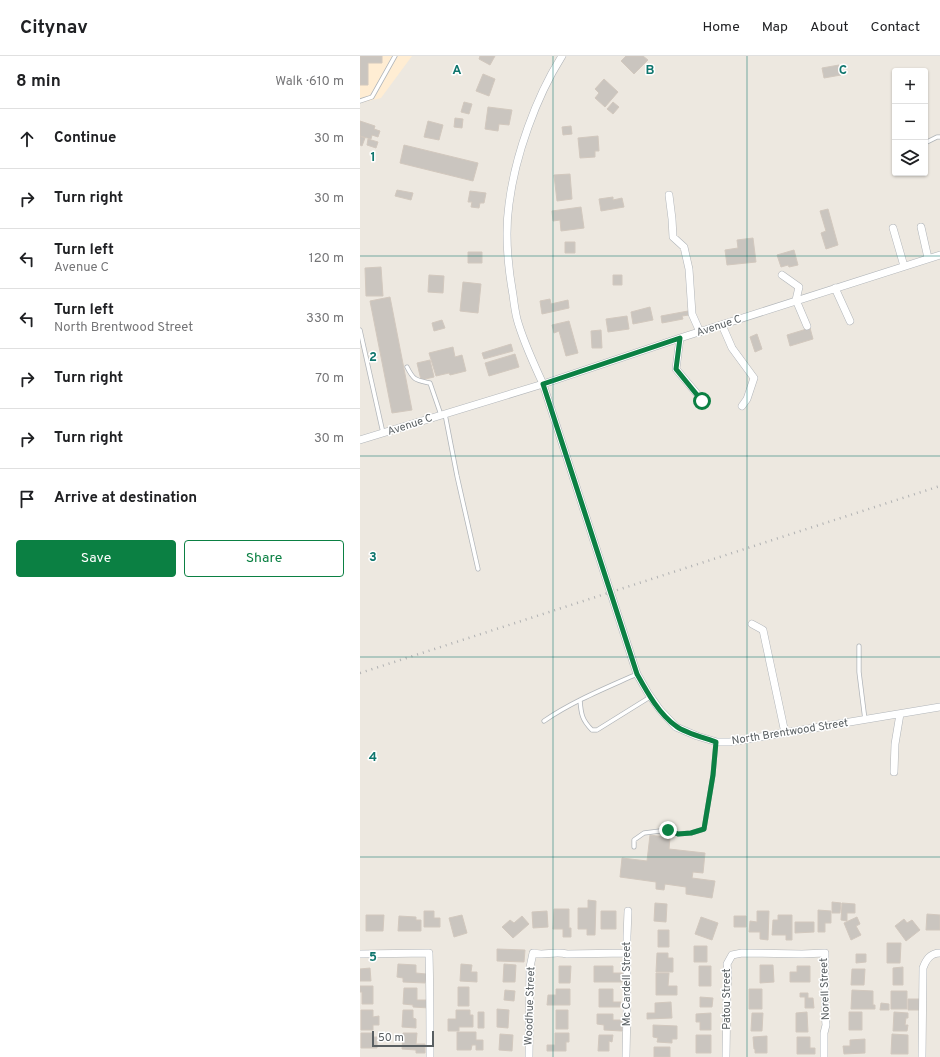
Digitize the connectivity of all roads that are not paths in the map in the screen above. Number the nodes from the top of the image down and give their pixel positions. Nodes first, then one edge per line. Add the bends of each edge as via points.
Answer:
1 (395, 56) edge
2 (560, 56) edge
3 (360, 101) edge
4 (940, 137) edge
5 (928, 142) edge
6 (669, 195) dead end
7 (921, 227) dead end
8 (893, 228) dead end
9 (940, 255) edge
10 (928, 258) junction
11 (904, 266) junction
12 (782, 275) dead end
13 (835, 288) junction
14 (796, 301) junction
15 (850, 321) dead end
16 (722, 325) junction
17 (807, 326) dead end
18 (360, 330) edge
19 (700, 332) junction
20 (680, 338) junction
21 (408, 367) dead end
22 (543, 384) junction
23 (702, 401) dead end
24 (742, 406) dead end
25 (443, 414) junction
26 (383, 434) junction
27 (360, 440) edge
28 (478, 569) dead end
29 (752, 624) dead end
30 (859, 646) dead end
31 (637, 674) junction
32 (651, 697) junction
33 (580, 700) junction
34 (940, 707) edge
35 (900, 714) junction
36 (865, 720) junction
37 (544, 721) dead end
38 (785, 733) junction
39 (716, 742) junction
40 (894, 772) dead end
41 (634, 847) dead end
42 (628, 912) dead end
43 (627, 953) junction
44 (938, 953) edge
45 (360, 954) edge
46 (769, 954) joint
47 (430, 1057) edge
48 (529, 1057) edge
49 (626, 1057) edge
50 (726, 1057) edge
51 (824, 1057) edge
52 (922, 1057) edge

1 - 3 lane via 372,97
2 - 22 street, North Brentwood Street via 538,100 522,144 508,205 508,263 516,317
4 - 5 lane
6 - 19 street via 673,237 684,247 689,269 692,314
7 - 10 street
8 - 11 street
9 - 10 street, Avenue C
10 - 11 street, Avenue C
11 - 13 street, Avenue C
12 - 14 street via 799,287
13 - 14 street, Avenue C
13 - 15 street
14 - 16 street, Avenue C
14 - 17 street
16 - 19 street, Avenue C
16 - 24 street via 732,348 754,378
18 - 26 lane
19 - 20 street, Avenue C
20 - 22 street, Avenue C
20 - 23 street via 676,369
21 - 25 lane via 416,380 430,383
22 - 25 street, Avenue C
22 - 31 street, North Brentwood Street
25 - 26 street, Avenue C
25 - 28 lane
26 - 27 street, Avenue C
29 - 38 street via 763,630
30 - 36 lane via 859,672
31 - 32 street, North Brentwood Street
31 - 33 lane
32 - 33 lane via 597,730 592,730 584,720
32 - 39 street, North Brentwood Street via 676,726
33 - 37 lane
34 - 35 street, North Brentwood Street
35 - 36 street, North Brentwood Street
35 - 40 street
36 - 38 street, North Brentwood Street
38 - 39 street, North Brentwood Street
39 - 41 lane via 704,829 678,834 668,830 644,833 634,840
42 - 43 street, Mc Cardell Street
43 - 48 street, Woodhue Street via 533,953 530,967
43 - 49 street, Mc Cardell Street
44 - 52 street via 927,959 923,968
45 - 47 street via 429,953
46 - 50 street, Patou Street via 732,955 727,964
46 - 51 street, Norell Street via 825,953

